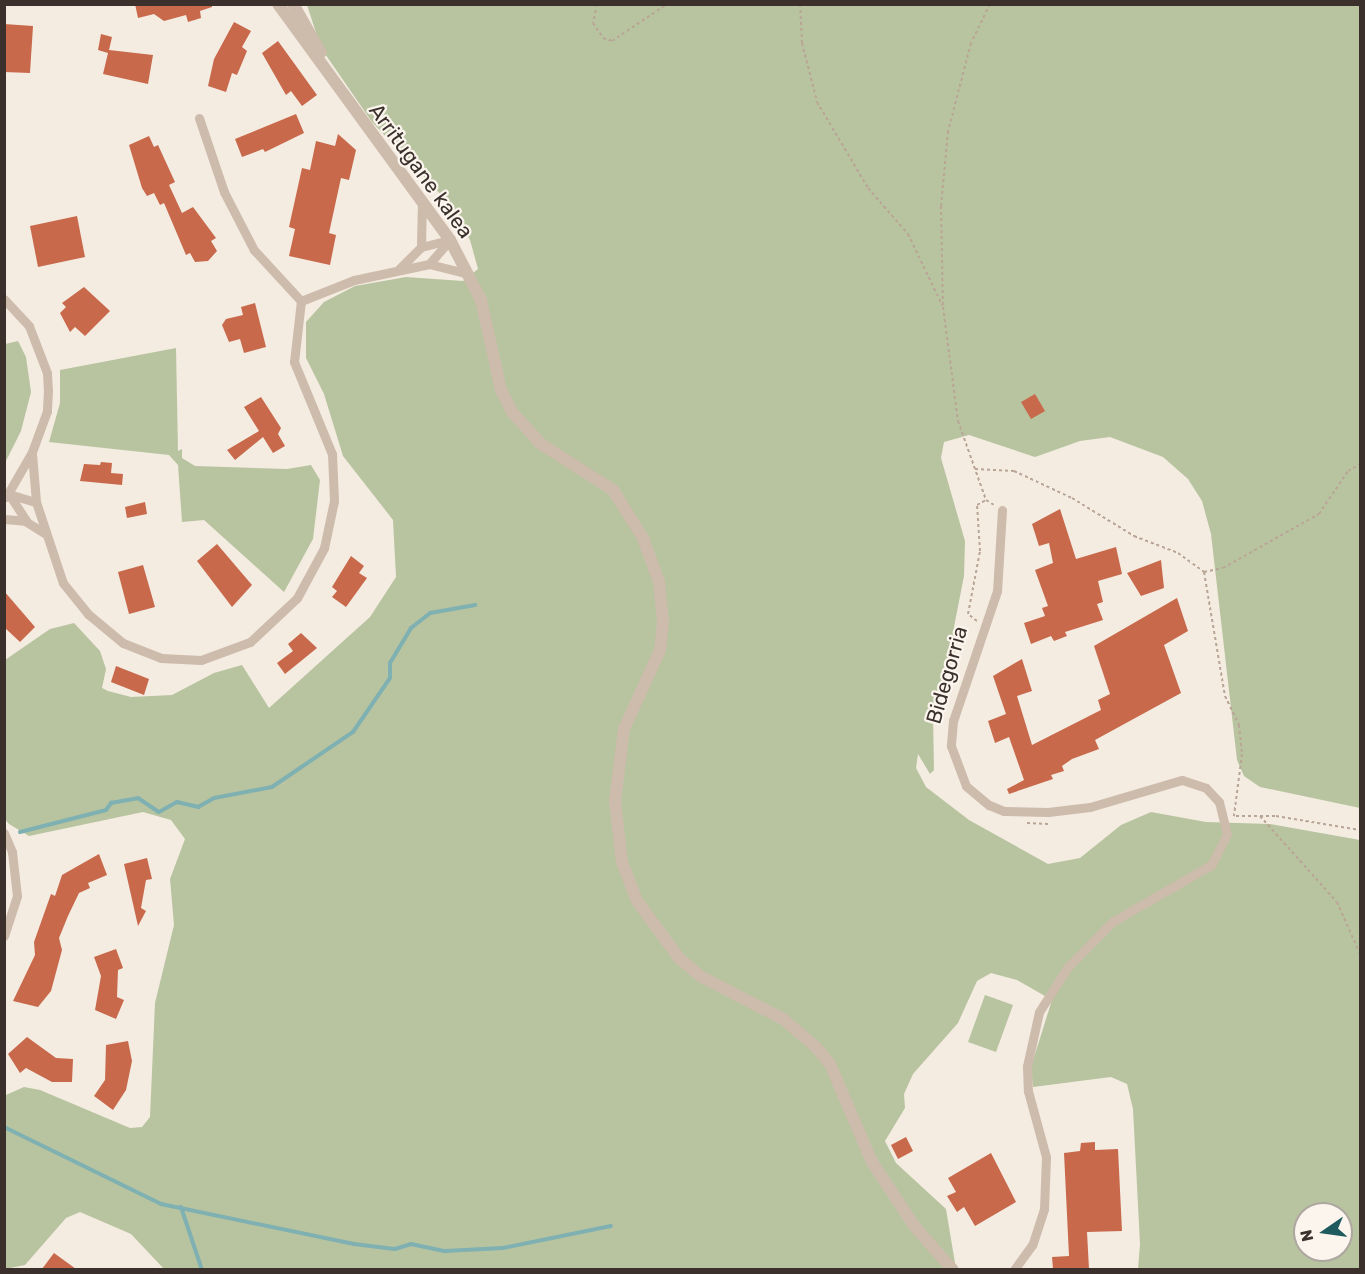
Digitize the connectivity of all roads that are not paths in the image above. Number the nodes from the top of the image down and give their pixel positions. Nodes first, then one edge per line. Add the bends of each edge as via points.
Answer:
1 (278, 4) edge
2 (293, 4) edge
3 (349, 104) junction
4 (199, 118) dead end
5 (422, 201) junction
6 (450, 240) junction
7 (421, 247) junction
8 (429, 264) junction
9 (395, 272) junction
10 (468, 274) junction
11 (4, 299) edge
12 (301, 301) junction
13 (32, 452) junction
14 (7, 497) edge
15 (36, 502) junction
16 (1002, 510) dead end
17 (4, 519) edge
18 (27, 522) junction
19 (44, 533) junction
20 (4, 833) edge
21 (4, 936) edge
22 (953, 1269) edge
23 (1014, 1269) edge

1 - 3 street, Arritugane kalea
2 - 3 street, Arritugane kalea
3 - 5 street, Arritugane kalea
4 - 12 street via 224,192 254,250
5 - 6 street, Arritugane kalea
5 - 7 street
6 - 7 street
6 - 8 street
6 - 10 street, Arritugane kalea
7 - 9 street
8 - 9 street
8 - 10 street
9 - 12 street via 347,282
10 - 22 street, Arritugane kalea via 481,300 501,390 512,412 541,444 613,490 643,538 659,582 663,622 660,650 624,729 616,773 616,833 637,901 662,937 694,971 732,995 783,1019 816,1047 830,1064 872,1162 915,1227
11 - 13 street via 28,326 47,372 47,411
12 - 19 street via 294,362 332,454 334,501 324,548 279,619 226,653 201,660 161,658 123,643 88,614 63,583
13 - 14 street
13 - 15 street
14 - 15 street
14 - 18 street
15 - 19 street
16 - 23 street via 997,591 953,722 951,746 966,786 989,805 1004,811 1048,812 1090,807 1182,780 1206,788 1226,818 1222,851 1211,865 1112,922 1067,968 1039,1012 1026,1066 1028,1091 1046,1157 1044,1209 1032,1245
17 - 18 street
18 - 19 street
20 - 21 street via 12,852 17,896

